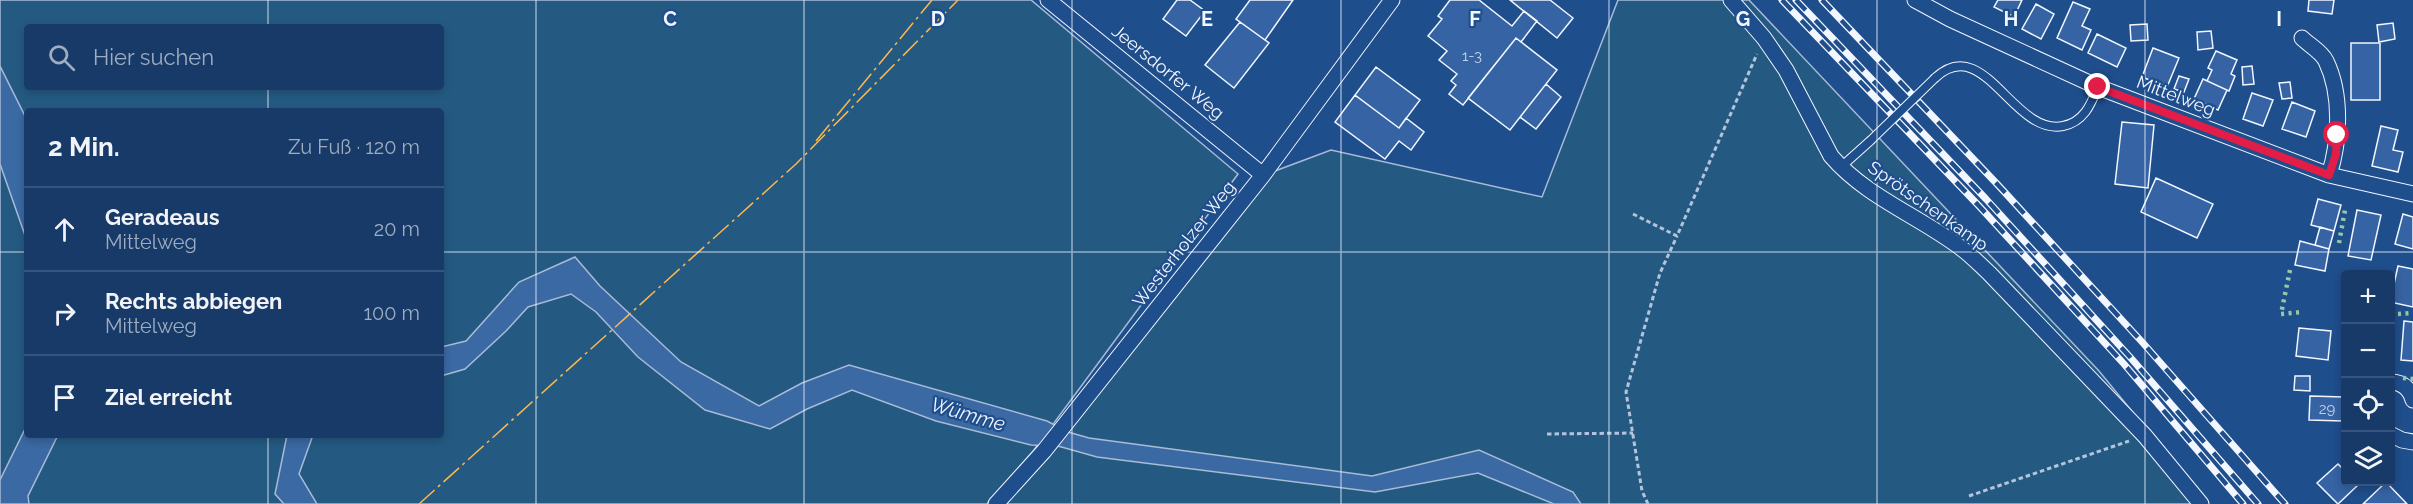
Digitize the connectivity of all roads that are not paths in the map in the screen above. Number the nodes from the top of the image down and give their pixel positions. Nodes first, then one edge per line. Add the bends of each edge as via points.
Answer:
1 (1048, 0) edge
2 (1392, 0) edge
3 (1731, 0) edge
4 (1915, 0) edge
5 (2302, 38) dead end
6 (2098, 87) junction
7 (1841, 167) junction
8 (1263, 175) junction
9 (2329, 175) junction
10 (2413, 194) edge
11 (2395, 382) edge
12 (2413, 400) edge
13 (2395, 436) edge
14 (2413, 442) edge
15 (996, 504) edge
16 (2201, 504) edge

1 - 8 street, Jeersdorfer Weg
2 - 8 street, Westerholzer Weg
3 - 7 street, Sprötschenkamp via 1786,70 1831,156
4 - 6 street, Mittelweg via 1950,20
5 - 9 street via 2325,59 2335,91 2336,154
6 - 7 lane, bridge via 2081,117 2055,128 2022,113 1983,74 1970,68 1948,68
6 - 9 street, Mittelweg
7 - 16 street, Sprötschenkamp via 1961,248 1989,273 2145,436
8 - 15 street, Westerholzer Weg via 1044,451
9 - 10 street, Mittelweg
11 - 12 street via 2410,391
13 - 14 street

